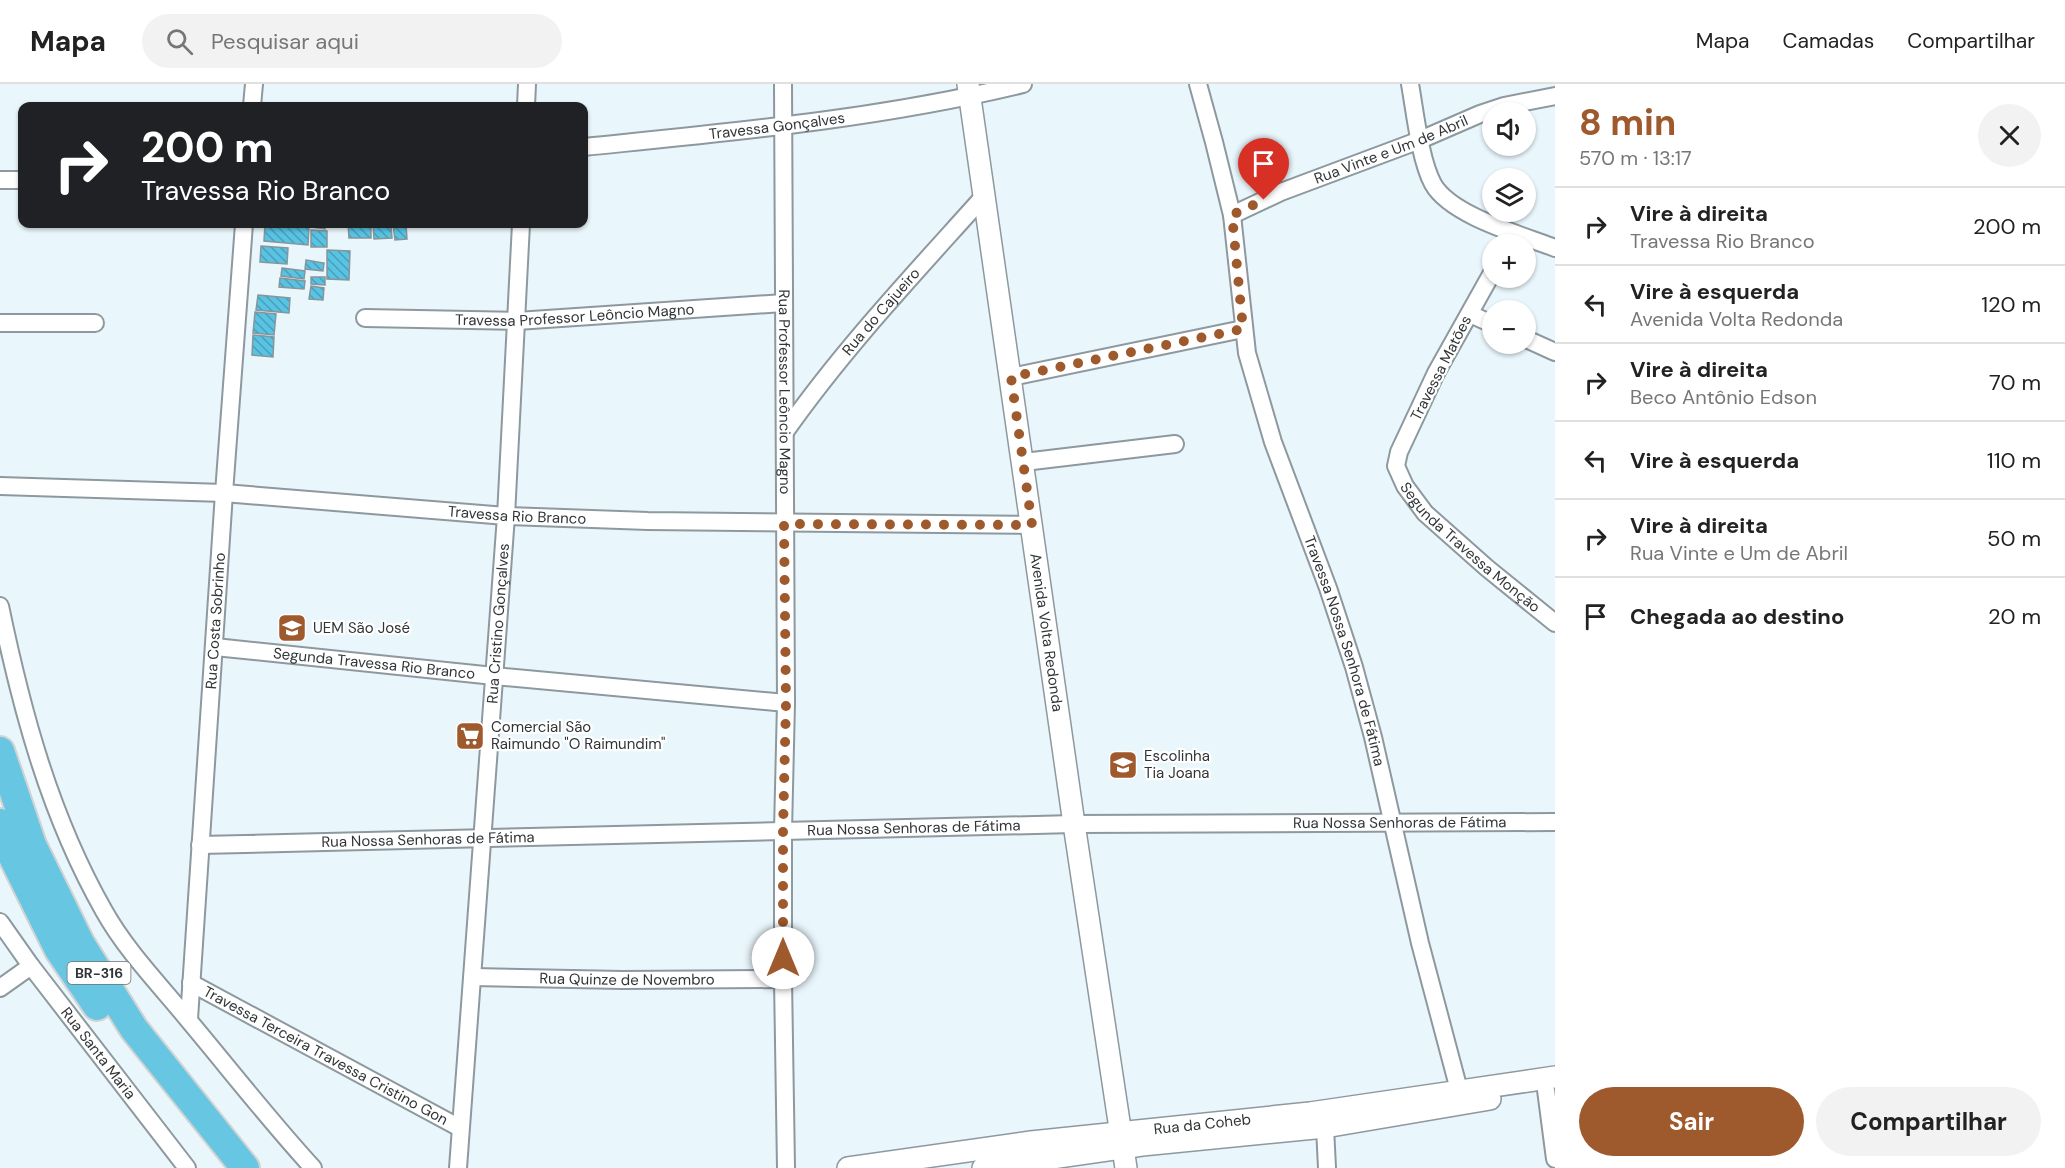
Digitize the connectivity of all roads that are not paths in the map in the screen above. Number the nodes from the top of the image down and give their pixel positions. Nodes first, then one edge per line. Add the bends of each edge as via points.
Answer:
1 (254, 84) edge
2 (527, 84) edge
3 (783, 84) edge
4 (1023, 84) edge
5 (1198, 84) edge
6 (1410, 84) edge
7 (968, 91) edge
8 (1555, 96) edge
9 (252, 102) edge
10 (526, 102) edge
11 (783, 127) junction
12 (1420, 140) junction
13 (588, 147) edge
14 (0, 180) edge
15 (18, 180) edge
16 (984, 196) junction
17 (1232, 215) junction
18 (244, 228) edge
19 (522, 228) edge
20 (1503, 234) edge
21 (1536, 244) edge
22 (1555, 248) edge
23 (1484, 288) edge
24 (784, 303) junction
25 (1470, 314) junction
26 (365, 318) dead end
27 (1482, 319) edge
28 (517, 321) junction
29 (0, 323) edge
30 (96, 324) dead end
31 (1243, 329) junction
32 (1536, 343) edge
33 (1555, 352) edge
34 (1011, 377) junction
35 (785, 432) junction
36 (1175, 444) dead end
37 (1024, 462) junction
38 (1396, 466) joint
39 (0, 486) edge
40 (224, 493) junction
41 (506, 516) junction
42 (784, 524) junction
43 (1032, 525) junction
44 (0, 606) edge
45 (1555, 623) edge
46 (214, 647) junction
47 (494, 676) junction
48 (786, 703) junction
49 (0, 751) edge
50 (1392, 822) junction
51 (1555, 822) edge
52 (0, 823) edge
53 (1074, 824) junction
54 (783, 831) junction
55 (482, 839) junction
56 (200, 845) junction
57 (0, 922) edge
58 (31, 966) junction
59 (473, 977) junction
60 (783, 979) junction
61 (191, 983) junction
62 (0, 988) edge
63 (189, 1019) junction
64 (1552, 1085) edge
65 (1459, 1090) junction
66 (1325, 1127) junction
67 (460, 1128) junction
68 (1118, 1150) edge
69 (1555, 1159) edge
70 (187, 1168) edge
71 (220, 1168) edge
72 (245, 1168) edge
73 (313, 1168) edge
74 (458, 1168) edge
75 (786, 1168) edge
76 (848, 1168) edge
77 (982, 1168) edge
78 (1327, 1168) edge

1 - 9 street
2 - 10 street
3 - 11 street, Rua Professor Leôncio Magno
4 - 7 street, Travessa Gonçalves
5 - 17 street, Travessa Nossa Senhora de Fátima
6 - 12 street
7 - 11 street, Travessa Gonçalves
7 - 16 street, Avenida Volta Redonda
8 - 12 street, Rua Vinte e Um de Abril via 1488,111
11 - 13 street, Travessa Gonçalves
11 - 24 street, Rua Professor Leôncio Magno
12 - 17 street, Rua Vinte e Um de Abril
12 - 20 street via 1433,183 1442,195
14 - 15 street
16 - 34 street, Avenida Volta Redonda
16 - 35 street, Rua do Cajueiro via 869,325
17 - 31 street, Travessa Nossa Senhora de Fátima
18 - 40 street, Rua Costa Sobrinho
19 - 28 street, Rua Cristino Gonçalves
21 - 22 street
23 - 25 street, Travessa Matões
24 - 28 street, Travessa Professor Leôncio Magno
24 - 35 street, Rua Professor Leôncio Magno
25 - 27 street
25 - 38 street, Travessa Matões via 1427,391
26 - 28 street, Travessa Professor Leôncio Magno
28 - 41 street, Rua Cristino Gonçalves
29 - 30 street
31 - 34 street
31 - 50 street, Travessa Nossa Senhora de Fátima via 1269,431 1354,667
32 - 33 street
34 - 37 street, Avenida Volta Redonda
35 - 42 street, Rua Professor Leôncio Magno
36 - 37 street
37 - 43 street, Avenida Volta Redonda
38 - 45 street, Segunda Travessa Monção via 1408,492 1425,513
39 - 40 street, Travessa Rio Branco
40 - 41 street, Travessa Rio Branco
40 - 46 street, Rua Costa Sobrinho
41 - 42 street, Travessa Rio Branco
41 - 47 street, Rua Cristino Gonçalves
42 - 43 street, Travessa Rio Branco
42 - 48 street, Rua Professor Leôncio Magno
43 - 53 street, Avenida Volta Redonda
44 - 63 street via 32,736 66,838 118,934
46 - 47 street, Segunda Travessa Rio Branco
46 - 56 street, Rua Costa Sobrinho
47 - 48 street, Segunda Travessa Rio Branco
47 - 55 street, Rua Cristino Gonçalves
48 - 54 street, Rua Professor Leôncio Magno
49 - 72 highway, BR-316 via 32,845 80,943 134,1029
50 - 51 street, Rua Nossa Senhoras de Fátima
50 - 53 street, Rua Nossa Senhoras de Fátima
50 - 65 street, Travessa Nossa Senhora de Fátima
52 - 71 highway, BR-316 via 59,950 116,1034
53 - 54 street, Rua Nossa Senhoras de Fátima
53 - 68 street, Avenida Volta Redonda
54 - 55 street, Rua Nossa Senhoras de Fátima
54 - 60 street, Rua Professor Leôncio Magno
55 - 56 street, Rua Nossa Senhoras de Fátima
55 - 59 street, Rua Cristino Gonçalves
56 - 61 street, Rua Costa Sobrinho
57 - 58 street, Rua Santa Maria
58 - 62 street
58 - 70 street, Rua Santa Maria
59 - 60 street, Rua Quinze de Novembro
59 - 67 street, Rua Cristino Gonçalves
60 - 75 street, Rua Professor Leôncio Magno
61 - 63 street, Rua Costa Sobrinho
61 - 67 street, Travessa Terceira Travessa Cristino Gon
63 - 73 street
64 - 65 street, Rua da Coheb
64 - 66 street, Rua da Coheb
64 - 69 street
65 - 68 street, Rua da Coheb via 1310,1113 1145,1129
66 - 68 street, Rua da Coheb
66 - 78 street
67 - 74 street, Rua Cristino Gonçalves
68 - 76 street, Rua da Coheb via 965,1150
68 - 77 street, Rua da Coheb

